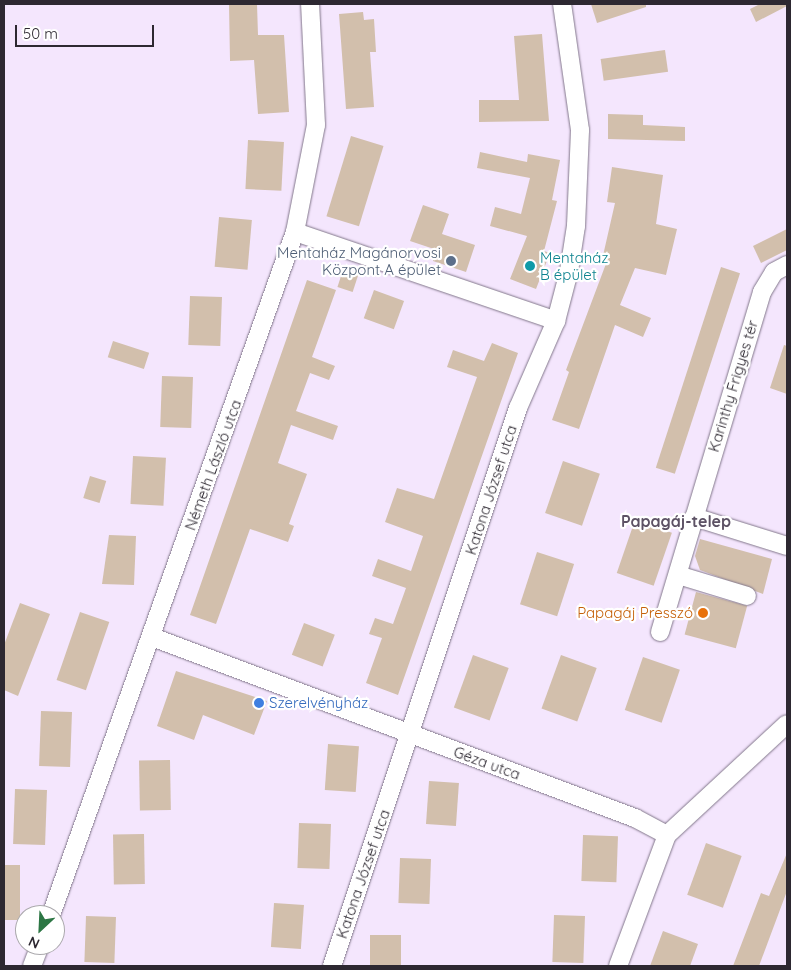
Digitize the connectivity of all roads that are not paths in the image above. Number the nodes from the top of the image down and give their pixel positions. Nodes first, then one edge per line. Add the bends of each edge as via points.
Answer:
1 (310, 4) edge
2 (562, 4) edge
3 (295, 232) junction
4 (787, 265) edge
5 (556, 321) junction
6 (694, 517) junction
7 (787, 546) edge
8 (678, 575) junction
9 (747, 596) dead end
10 (660, 632) dead end
11 (152, 637) junction
12 (787, 724) edge
13 (410, 734) junction
14 (666, 835) junction
15 (55, 905) edge
16 (332, 966) edge
17 (618, 966) edge

1 - 3 street, Németh László utca via 316,125
2 - 5 street, Katona József utca via 580,138 576,226
3 - 5 street
3 - 11 street, Németh László utca
4 - 6 street, Karinthy Frigyes tér via 774,272 762,292
5 - 13 street, Katona József utca via 518,408
6 - 7 street
6 - 8 street, Karinthy Frigyes tér
8 - 9 street
8 - 10 street, Karinthy Frigyes tér
11 - 13 street, Géza utca
11 - 15 street, Németh László utca
12 - 14 street
13 - 14 street, Géza utca via 635,818
13 - 16 street, Katona József utca
14 - 17 street

